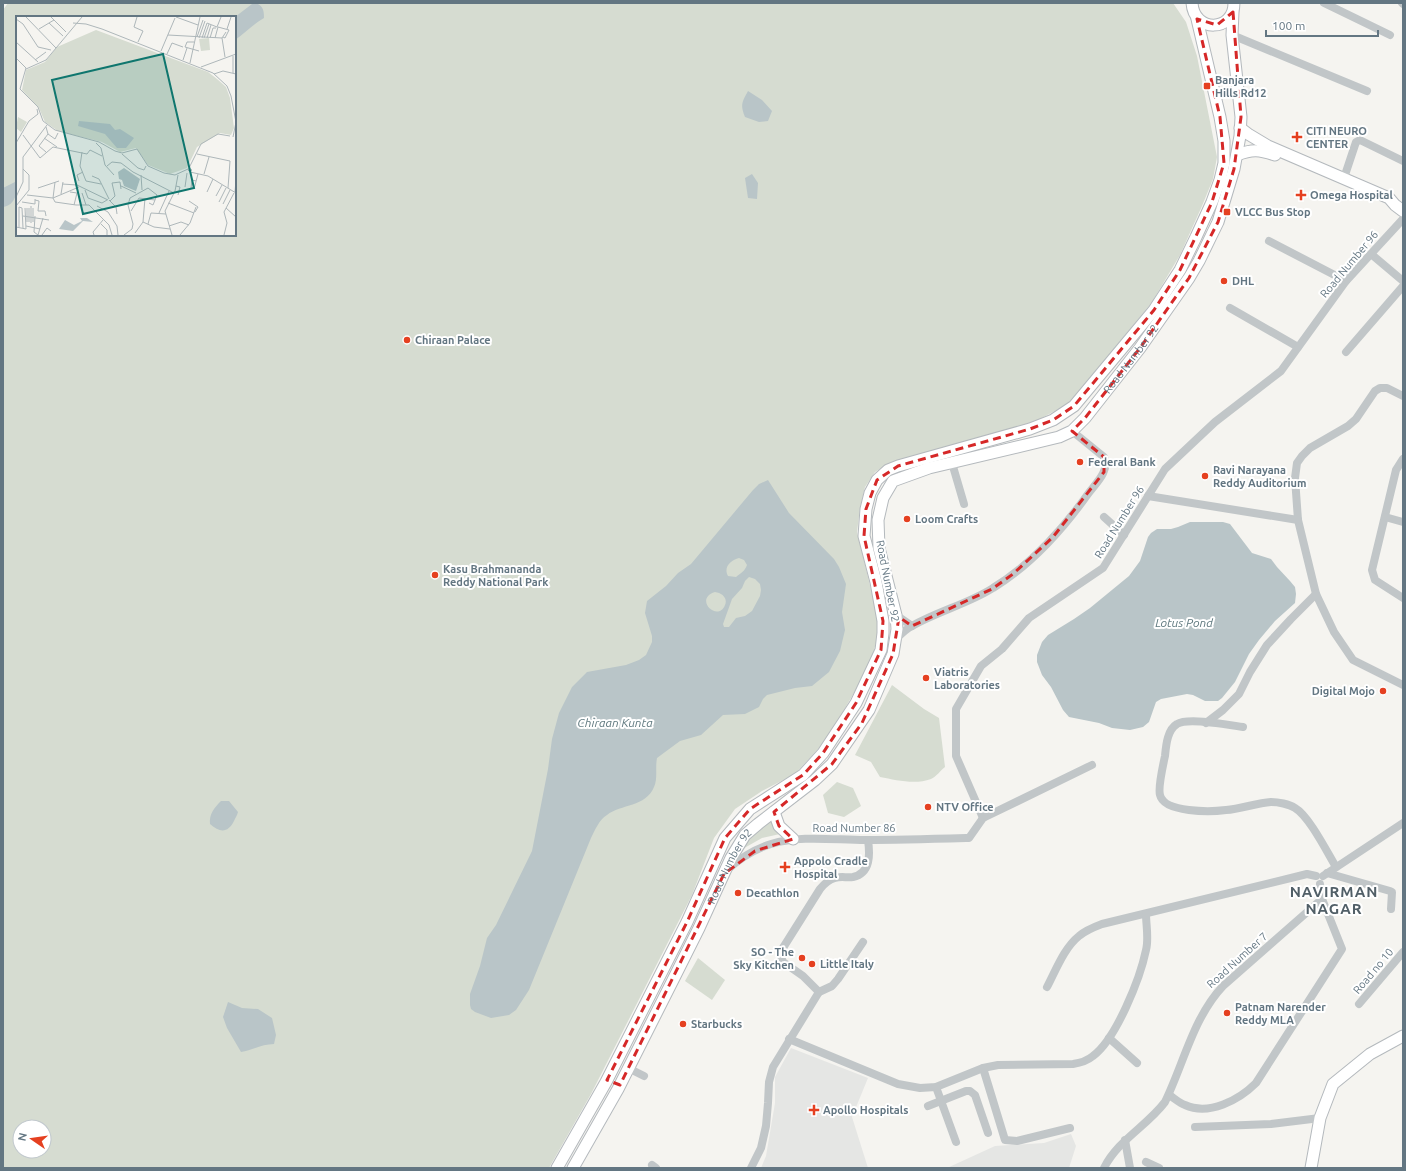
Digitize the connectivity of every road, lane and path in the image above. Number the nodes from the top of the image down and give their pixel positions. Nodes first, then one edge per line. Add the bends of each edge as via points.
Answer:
1 (1192, 3) edge
2 (1324, 3) edge
3 (1233, 8) edge
4 (1197, 19) junction
5 (1232, 35) junction
6 (1390, 35) dead end
7 (1367, 91) dead end
8 (1240, 128) junction
9 (1237, 155) junction
10 (1403, 161) edge
11 (1344, 178) junction
12 (1399, 208) edge
13 (1206, 216) junction
14 (1403, 219) edge
15 (1218, 222) junction
16 (1269, 241) dead end
17 (1371, 254) junction
18 (1346, 281) junction
19 (1403, 281) edge
20 (1403, 286) edge
21 (1230, 308) dead end
22 (1130, 339) junction
23 (1298, 347) junction
24 (1140, 348) junction
25 (1346, 352) dead end
26 (1403, 396) edge
27 (1072, 430) junction
28 (1403, 459) edge
29 (952, 463) junction
30 (1148, 496) junction
31 (964, 504) dead end
32 (1385, 516) junction
33 (1104, 517) dead end
34 (1298, 520) junction
35 (1403, 522) edge
36 (1124, 535) junction
37 (1316, 594) junction
38 (1403, 598) edge
39 (896, 615) junction
40 (912, 626) junction
41 (896, 639) junction
42 (1403, 685) edge
43 (1206, 722) junction
44 (1243, 727) dead end
45 (1092, 765) dead end
46 (774, 812) junction
47 (983, 818) junction
48 (1403, 823) edge
49 (793, 839) junction
50 (868, 840) junction
51 (1336, 867) junction
52 (724, 874) junction
53 (1322, 875) junction
54 (1322, 899) junction
55 (1391, 909) dead end
56 (1146, 914) junction
57 (863, 942) dead end
58 (1403, 952) edge
59 (1047, 987) dead end
60 (819, 992) junction
61 (1359, 1004) dead end
62 (1403, 1036) edge
63 (1109, 1038) junction
64 (789, 1039) junction
65 (1137, 1063) dead end
66 (628, 1068) junction
67 (983, 1068) junction
68 (644, 1076) dead end
69 (607, 1080) junction
70 (620, 1085) junction
71 (936, 1087) junction
72 (1169, 1095) junction
73 (941, 1101) junction
74 (928, 1106) dead end
75 (1320, 1118) junction
76 (999, 1120) junction
77 (985, 1124) junction
78 (1195, 1127) dead end
79 (1070, 1128) dead end
80 (988, 1133) dead end
81 (1125, 1140) junction
82 (956, 1142) dead end
83 (1146, 1162) dead end
84 (557, 1168) edge
85 (574, 1168) edge
86 (751, 1168) edge
87 (1104, 1168) edge
88 (1130, 1168) edge
89 (1159, 1168) edge
90 (1311, 1168) edge

1 - 4 main road, Road Number 92
2 - 6 street
3 - 4 main road via 1224,23 1210,25
3 - 5 main road, Road Number 92
4 - 13 main road, Road Number 92 via 1224,141 1224,163 1220,180
5 - 7 street
5 - 8 main road, Road Number 92
8 - 9 main road, Road Number 92
8 - 11 main road via 1268,146
9 - 12 main road via 1262,151 1275,155
9 - 15 main road, Road Number 92
10 - 11 street via 1360,140 1356,142
11 - 12 main road via 1389,198
13 - 15 main road
13 - 22 main road, Road Number 92 via 1180,270 1154,310
14 - 17 street, Road Number 96
15 - 24 main road, Road Number 92 via 1189,278
16 - 18 street
17 - 18 street, Road Number 96
17 - 19 street
18 - 23 street, Road Number 96
20 - 25 street
21 - 23 street
22 - 24 main road
22 - 69 main road, Road Number 92 via 1074,406 1053,420 1030,429 898,466 888,470 877,480 867,504 864,536 883,621 881,650 856,703 823,753 803,775 750,809 725,838 687,922
23 - 30 street, Road Number 96 via 1281,371 1215,422 1165,469
24 - 27 main road, Road Number 92 via 1086,418
26 - 34 street via 1387,388 1380,388 1348,426 1310,448 1302,456 1294,478
27 - 29 main road, Road Number 92 via 1059,437
27 - 40 street via 1104,457 1106,463 1104,472 1077,510 1030,559 998,585
28 - 32 street via 1396,470
29 - 31 street
29 - 39 main road, Road Number 92 via 893,481 883,498 878,520 879,548
30 - 34 street
30 - 36 street, Road Number 96
32 - 35 street
32 - 38 street via 1372,570 1375,580
33 - 36 street
34 - 37 street
36 - 47 street, Road Number 96 via 1103,568 1029,618 1002,649 981,666 956,709 956,756
37 - 42 street via 1334,632 1353,660
37 - 43 street via 1267,645 1239,694
39 - 40 street
39 - 41 main road, Road Number 92
40 - 41 street
41 - 46 main road, Road Number 92 via 893,654 862,723 832,764
43 - 44 street
43 - 51 street via 1179,722 1171,731 1159,792 1163,802 1171,807 1199,811 1226,810 1271,802 1295,808 1305,818
45 - 47 street
46 - 49 main road via 779,826
46 - 52 main road, Road Number 92 via 745,835 730,858
47 - 50 street, Road Number 86 via 969,838
48 - 51 street
49 - 50 street, Road Number 86
49 - 52 street, Road Number 86 via 770,844 755,851 737,861
50 - 60 street via 870,852 864,870 853,877 836,877 826,882 781,951 783,962 803,976
51 - 53 street
52 - 66 main road, Road Number 92
53 - 54 street
53 - 55 street via 1390,891
53 - 56 street via 1307,874
54 - 72 street, Road Number 7 via 1212,997 1197,1025
54 - 72 street via 1342,949 1256,1083 1232,1102 1199,1109 1185,1106
56 - 59 street via 1102,924 1078,936 1068,947
56 - 63 street via 1147,949 1132,995
57 - 60 street via 832,986
58 - 61 street, Road no 10
60 - 64 street
62 - 75 main road via 1370,1054 1333,1084
63 - 65 street
63 - 67 street via 1094,1056 1084,1062 998,1065
64 - 71 street via 898,1084 920,1088
64 - 86 street via 770,1077 766,1126 761,1148
66 - 68 street
66 - 70 main road, Road Number 92
67 - 71 street
67 - 76 street
69 - 70 main road
69 - 84 main road, Road Number 92
70 - 85 main road, Road Number 92
71 - 73 street
72 - 81 street, Road Number 7 via 1160,1110
73 - 74 street
73 - 77 street via 966,1091 972,1092
73 - 82 street
75 - 78 street via 1271,1124
75 - 90 main road
76 - 77 street
76 - 79 street via 1005,1140 1018,1141
77 - 80 street
81 - 87 street, Road Number 7
81 - 88 street
83 - 89 street

